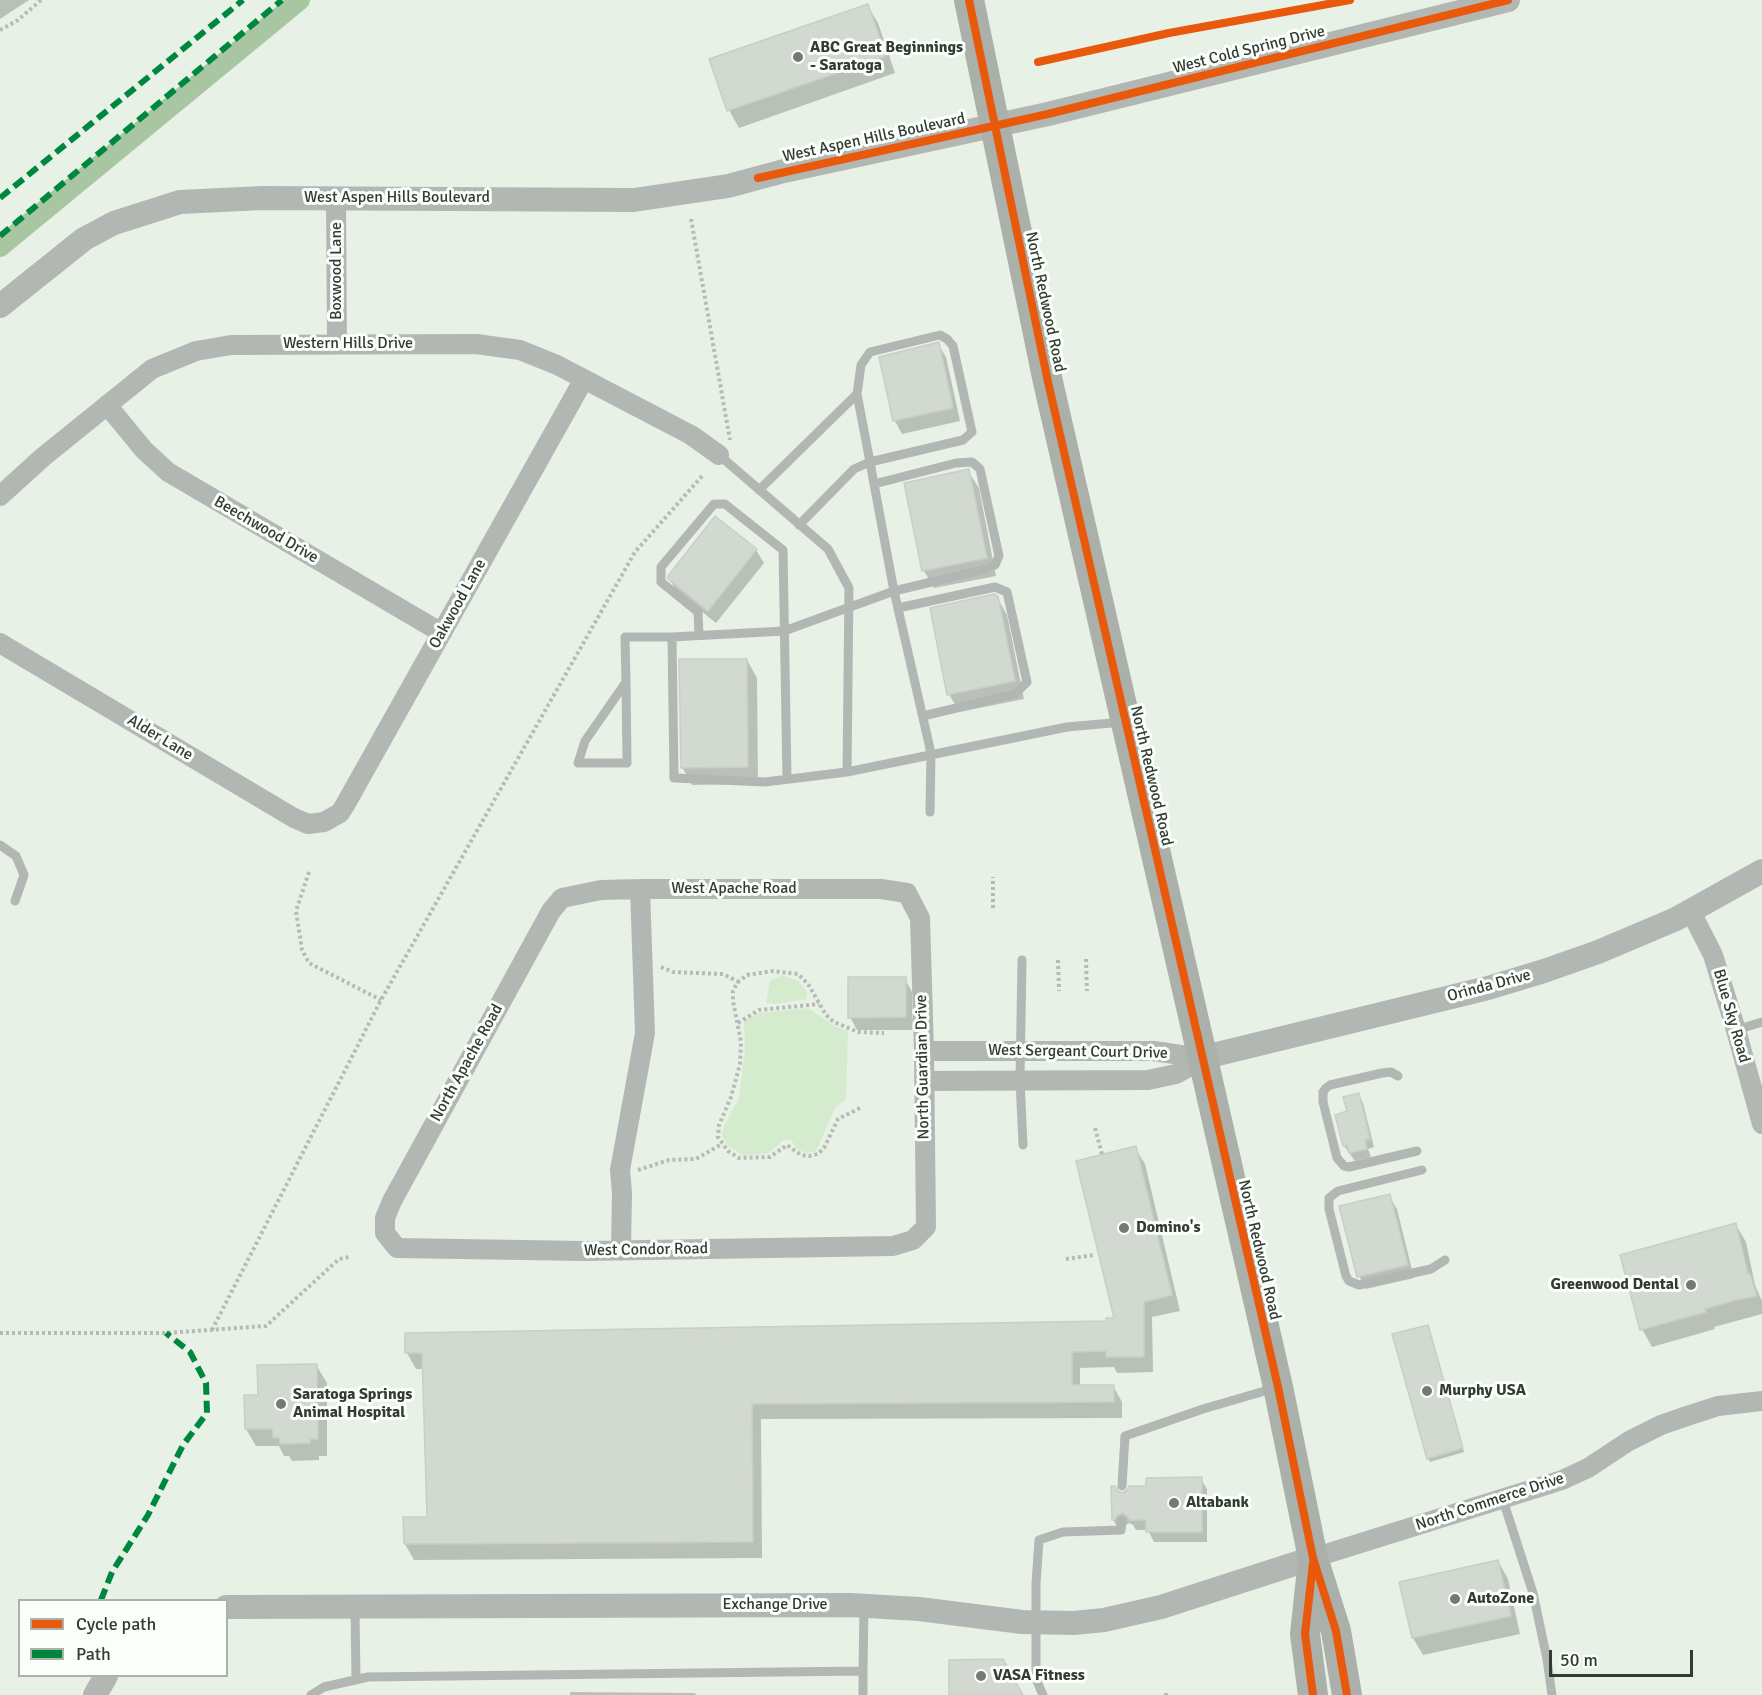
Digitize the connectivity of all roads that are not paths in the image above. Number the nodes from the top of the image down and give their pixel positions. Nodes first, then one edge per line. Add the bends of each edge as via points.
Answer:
1 (969, 0) edge
2 (1508, 0) edge
3 (1481, 2) edge
4 (996, 126) junction
5 (336, 198) junction
6 (0, 306) edge
7 (337, 344) junction
8 (584, 379) junction
9 (857, 394) junction
10 (107, 405) junction
11 (725, 448) joint
12 (870, 462) junction
13 (874, 483) junction
14 (759, 490) junction
15 (0, 496) edge
16 (800, 525) junction
17 (894, 591) junction
18 (849, 607) junction
19 (898, 608) junction
20 (784, 631) junction
21 (442, 633) junction
22 (699, 635) junction
23 (672, 637) junction
24 (0, 643) edge
25 (626, 682) junction
26 (923, 716) junction
27 (1125, 721) junction
28 (931, 753) junction
29 (847, 772) junction
30 (787, 778) junction
31 (930, 812) dead end
32 (324, 822) joint
33 (0, 845) edge
34 (1762, 871) edge
35 (640, 890) junction
36 (907, 893) joint
37 (562, 898) joint
38 (15, 901) dead end
39 (1691, 912) junction
40 (1022, 960) dead end
41 (1762, 1022) edge
42 (1736, 1030) junction
43 (924, 1051) junction
44 (1022, 1051) junction
45 (1201, 1058) junction
46 (1398, 1076) dead end
47 (1020, 1080) junction
48 (924, 1081) junction
49 (1762, 1124) edge
50 (1023, 1144) dead end
51 (1417, 1151) dead end
52 (1422, 1170) dead end
53 (385, 1233) joint
54 (913, 1240) joint
55 (621, 1251) junction
56 (1445, 1260) dead end
57 (1278, 1387) junction
58 (1762, 1401) edge
59 (1122, 1486) dead end
60 (1503, 1500) junction
61 (1122, 1520) dead end
62 (1313, 1557) junction
63 (228, 1606) edge
64 (355, 1606) junction
65 (864, 1606) junction
66 (1036, 1623) junction
67 (862, 1671) junction
68 (105, 1677) edge
69 (356, 1680) junction
70 (95, 1695) edge
71 (311, 1695) edge
72 (863, 1695) edge
73 (1043, 1695) edge
74 (1313, 1695) edge
75 (1347, 1695) edge
76 (1552, 1695) edge

1 - 4 main road, North Redwood Road
2 - 3 street, West Cold Spring Drive
3 - 4 street, West Cold Spring Drive
4 - 5 street, West Aspen Hills Boulevard via 728,186 634,200
4 - 27 main road, North Redwood Road via 1038,337
5 - 6 street, West Aspen Hills Boulevard via 180,202 114,223 84,239
5 - 7 street, Boxwood Lane
7 - 8 street, Western Hills Drive via 498,346 539,356
7 - 10 street, Western Hills Drive via 231,345 196,351 152,369
8 - 11 street, Western Hills Drive via 691,435
8 - 21 street, Oakwood Lane
9 - 12 lane
9 - 12 lane via 861,365 870,352 940,335 953,346 972,432 963,440
9 - 14 lane
10 - 15 street, Western Hills Drive
10 - 21 street, Beechwood Drive via 168,472
11 - 14 lane
12 - 13 lane
12 - 16 lane via 855,470
13 - 17 lane
13 - 17 lane via 972,462 980,469 999,556 995,565 986,569
14 - 16 lane
16 - 18 lane via 828,549 849,588
17 - 18 lane
17 - 19 lane
18 - 20 lane
18 - 29 lane
19 - 26 lane
19 - 26 lane via 995,587 1007,592 1027,682 1015,694
20 - 22 lane
20 - 22 lane via 783,550 725,504 714,504 661,567 661,582 698,612
20 - 30 lane
21 - 32 street, Oakwood Lane via 345,806
22 - 23 lane
23 - 25 lane via 625,637
23 - 30 lane via 674,778 765,782
24 - 32 street, Alder Lane via 294,818 308,824
25 - 25 lane via 627,763 578,763 585,741
26 - 28 lane
27 - 28 lane via 1066,727
27 - 45 main road, North Redwood Road
28 - 29 lane
28 - 31 lane
29 - 30 lane
33 - 38 lane via 16,856 24,876
34 - 39 street, Orinda Drive
35 - 36 street, West Apache Road via 881,889
35 - 37 street, West Apache Road via 601,890
35 - 55 street via 645,1033 620,1170
36 - 43 street, North Guardian Drive via 920,918
37 - 53 street, North Apache Road via 551,910 392,1201 385,1218
39 - 42 street, Blue Sky Road via 1713,955
39 - 45 street, Orinda Drive via 1598,952 1488,988
40 - 44 lane
41 - 42 lane
42 - 49 street, Blue Sky Road
43 - 44 street, West Sergeant Court Drive
43 - 48 street, North Guardian Drive
44 - 45 street, West Sergeant Court Drive via 1154,1051
44 - 47 lane
45 - 47 street, West Sergeant Court Drive via 1189,1068 1162,1078
45 - 57 main road, North Redwood Road
46 - 51 lane via 1386,1072 1326,1088 1323,1102 1334,1147 1340,1163 1349,1167
47 - 48 street, West Sergeant Court Drive
47 - 50 lane
48 - 54 street, North Guardian Drive via 926,1227
52 - 56 lane via 1338,1191 1329,1198 1346,1276 1359,1285 1431,1269
53 - 55 street, West Condor Road via 397,1248
54 - 55 street, West Condor Road via 893,1246
57 - 59 lane via 1125,1436
57 - 62 main road, North Redwood Road
58 - 60 street, North Commerce Drive via 1718,1406 1661,1425 1588,1468
60 - 62 street, North Commerce Drive
60 - 76 lane via 1533,1593
61 - 66 lane via 1121,1530 1063,1532 1039,1540
62 - 66 street, Exchange Drive via 1133,1614 1074,1623
62 - 74 main road via 1305,1634
62 - 75 main road via 1336,1631
63 - 64 street, Exchange Drive
64 - 65 street, Exchange Drive
64 - 69 lane
65 - 66 street, Exchange Drive
65 - 67 lane
66 - 73 lane via 1036,1679
67 - 69 lane
67 - 72 lane
68 - 70 street
69 - 71 lane via 324,1687

